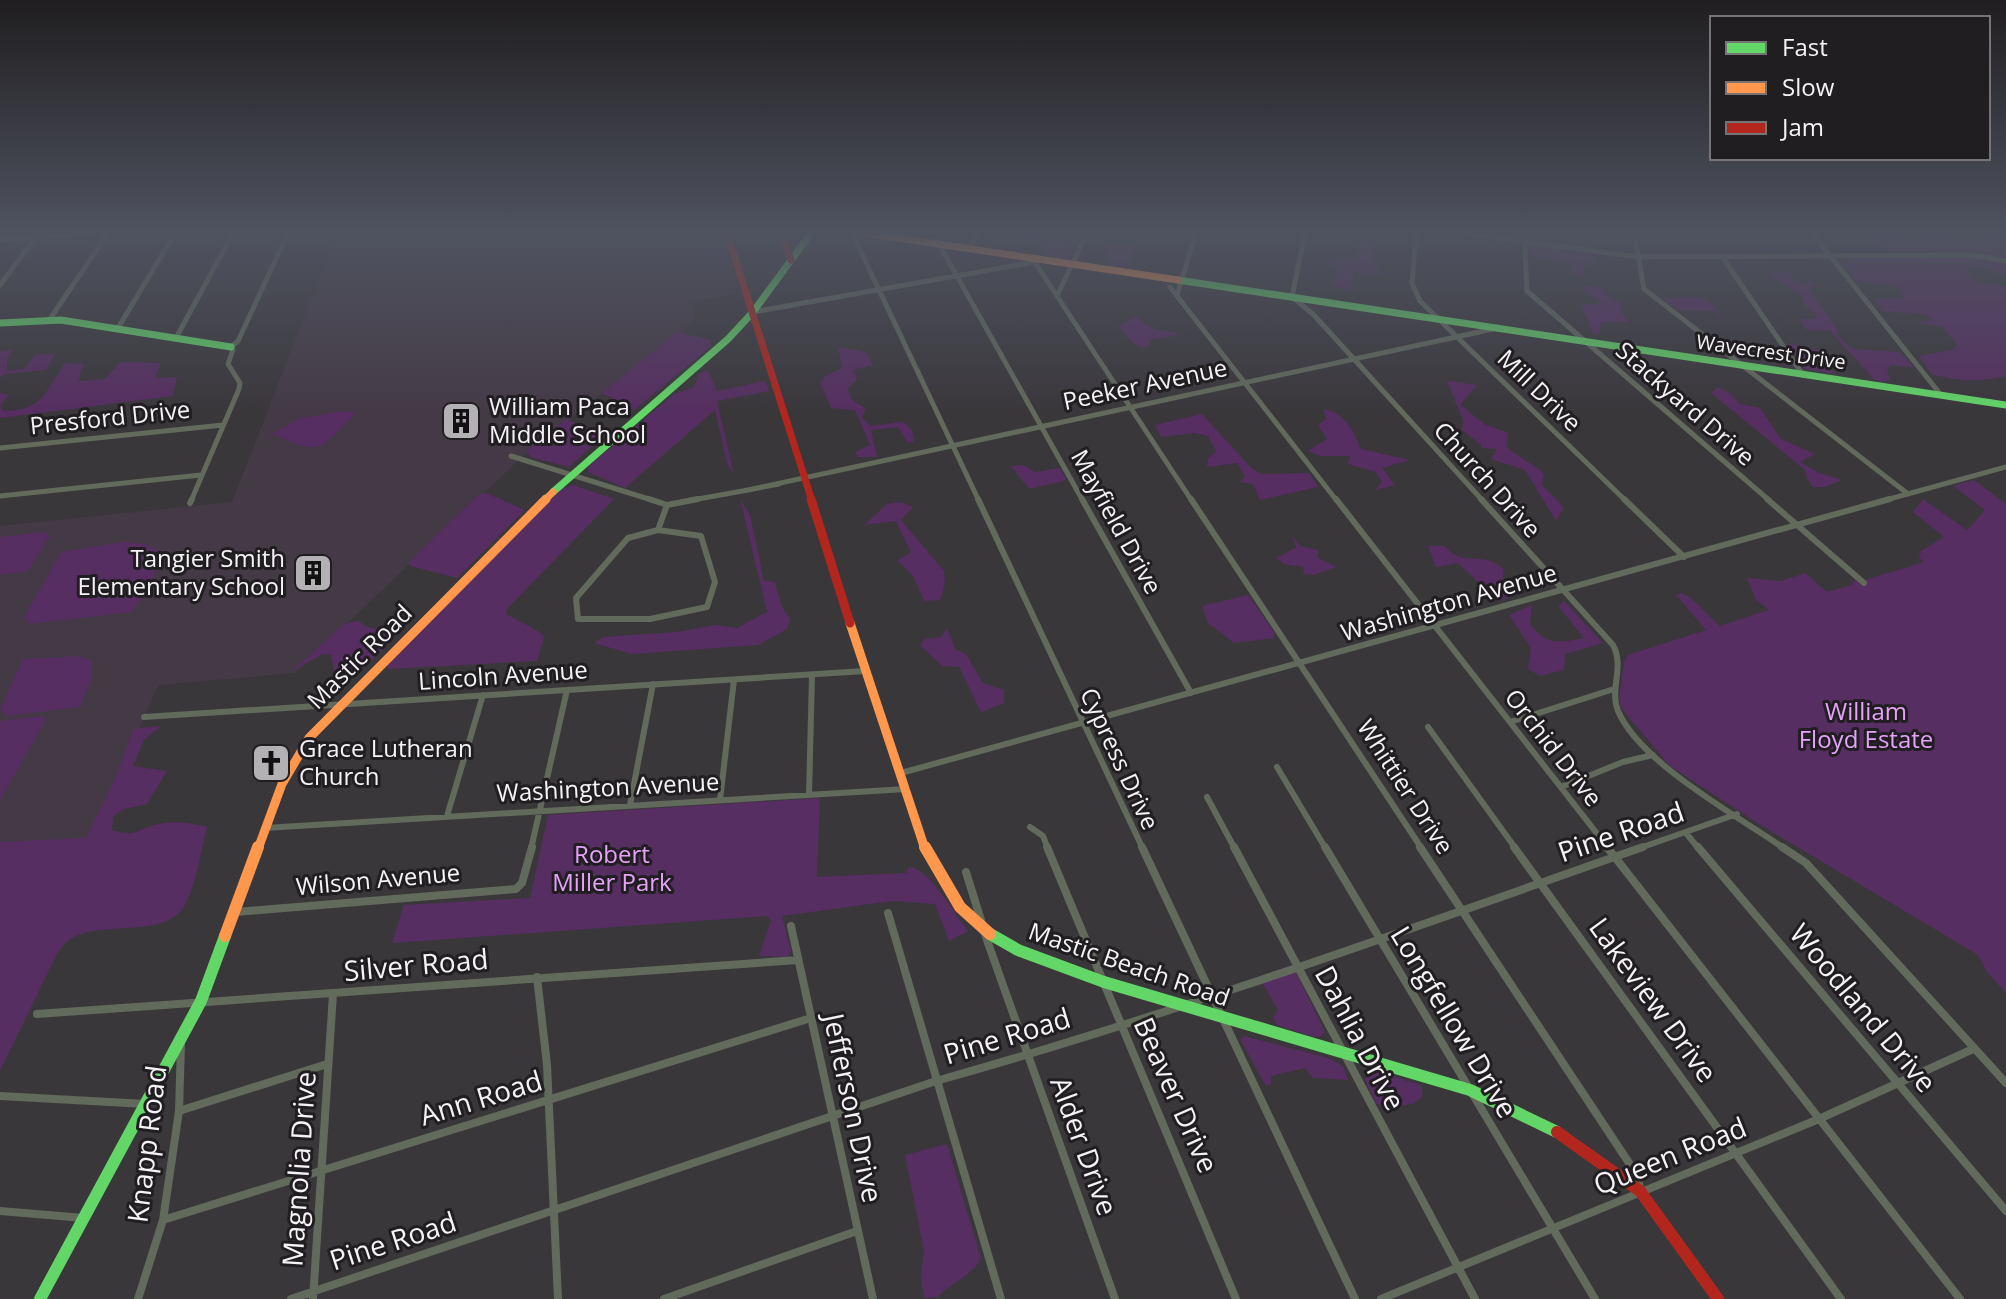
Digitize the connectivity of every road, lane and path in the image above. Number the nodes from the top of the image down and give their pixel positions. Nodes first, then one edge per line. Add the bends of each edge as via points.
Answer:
1 (67, 294) edge
2 (139, 294) edge
3 (200, 294) edge
4 (260, 294) edge
5 (766, 294) edge
6 (857, 294) edge
7 (879, 294) edge
8 (968, 294) edge
9 (1270, 294) edge
10 (1293, 294) edge
11 (1416, 294) edge
12 (1530, 294) edge
13 (1650, 294) edge
14 (1747, 294) edge
15 (1861, 294) edge
16 (1177, 295) edge
17 (746, 296) joint
18 (1057, 296) edge
19 (1292, 297) junction
20 (763, 298) junction
21 (753, 312) junction
22 (50, 319) junction
23 (1439, 320) junction
24 (0, 323) edge
25 (118, 328) junction
26 (1493, 329) junction
27 (732, 335) junction
28 (759, 336) junction
29 (1457, 337) junction
30 (176, 338) junction
31 (1585, 342) junction
32 (231, 347) junction
33 (1352, 359) junction
34 (1742, 366) junction
35 (1803, 375) junction
36 (1245, 383) junction
37 (1941, 395) junction
38 (2006, 405) edge
39 (1130, 407) junction
40 (223, 425) junction
41 (1041, 426) junction
42 (954, 446) junction
43 (0, 448) edge
44 (511, 456) dead end
45 (2006, 467) edge
46 (201, 475) junction
47 (569, 476) junction
48 (804, 478) junction
49 (1908, 494) junction
50 (0, 496) edge
51 (190, 503) dead end
52 (667, 505) junction
53 (1798, 525) junction
54 (658, 530) junction
55 (1684, 557) junction
56 (1864, 583) dead end
57 (1563, 590) junction
58 (1435, 626) junction
59 (1299, 664) junction
60 (865, 671) junction
61 (812, 675) junction
62 (734, 680) junction
63 (653, 684) junction
64 (1614, 689) junction
65 (567, 690) junction
66 (1191, 693) junction
67 (483, 695) junction
68 (339, 704) junction
69 (144, 717) dead end
70 (1510, 722) junction
71 (1082, 724) junction
72 (1428, 727) dead end
73 (1653, 755) junction
74 (1277, 767) dead end
75 (901, 773) junction
76 (1561, 787) junction
77 (906, 789) junction
78 (809, 795) junction
79 (1207, 797) dead end
80 (720, 800) junction
81 (630, 805) junction
82 (542, 810) junction
83 (1737, 814) junction
84 (447, 816) junction
85 (1030, 827) dead end
86 (265, 828) junction
87 (1686, 833) junction
88 (1615, 858) junction
89 (966, 872) dead end
90 (1541, 882) junction
91 (1460, 910) junction
92 (236, 912) junction
93 (888, 913) dead end
94 (791, 926) dead end
95 (983, 930) junction
96 (1379, 939) junction
97 (798, 960) junction
98 (1295, 964) junction
99 (537, 977) junction
100 (1104, 982) junction
101 (1210, 993) junction
102 (333, 994) junction
103 (201, 1001) junction
104 (1181, 1004) junction
105 (37, 1014) dead end
106 (1220, 1017) junction
107 (811, 1018) junction
108 (1119, 1022) junction
109 (181, 1039) junction
110 (1973, 1049) junction
111 (1344, 1054) junction
112 (1028, 1055) junction
113 (327, 1064) junction
114 (936, 1081) junction
115 (2006, 1083) edge
116 (1898, 1085) junction
117 (1470, 1090) junction
118 (0, 1096) edge
119 (549, 1100) junction
120 (146, 1104) junction
121 (179, 1111) junction
122 (833, 1118) junction
123 (1819, 1119) junction
124 (1735, 1152) junction
125 (323, 1170) junction
126 (1640, 1191) junction
127 (0, 1211) edge
128 (2006, 1211) edge
129 (553, 1212) junction
130 (84, 1218) junction
131 (163, 1220) junction
132 (1552, 1228) junction
133 (857, 1231) junction
134 (1457, 1267) junction
135 (313, 1295) edge
136 (40, 1299) edge
137 (138, 1299) edge
138 (291, 1299) edge
139 (558, 1299) edge
140 (664, 1299) edge
141 (873, 1299) edge
142 (1001, 1299) edge
143 (1115, 1299) edge
144 (1236, 1299) edge
145 (1355, 1299) edge
146 (1381, 1299) edge
147 (1475, 1299) edge
148 (1595, 1299) edge
149 (1718, 1299) edge
150 (1841, 1299) edge
151 (1960, 1299) edge

1 - 22 street
2 - 25 street
3 - 30 street
4 - 32 street
5 - 20 street, Mastic Road
6 - 21 street
7 - 42 street, Cypress Drive
8 - 41 street, Mayfield Drive
9 - 19 street, Wavecrest Drive
10 - 19 street
11 - 23 street, Mill Drive
12 - 31 street, Stackyard Drive
13 - 34 street
14 - 35 street
15 - 37 street
16 - 36 street, Orchid Drive
17 - 20 street
17 - 21 street, Mastic Beach Road
18 - 39 street, Whittier Drive
19 - 23 street, Wavecrest Drive
19 - 33 street, Church Drive
20 - 21 street, Mastic Road
21 - 27 street, Mastic Road
21 - 28 street, Mastic Beach Road
22 - 24 street
22 - 25 street
23 - 26 street, Wavecrest Drive
23 - 29 street, Mill Drive
25 - 30 street
26 - 29 street, Peeker Avenue
26 - 31 street, Wavecrest Drive
27 - 28 street via 747,331
27 - 47 street, Mastic Road
28 - 48 street, Mastic Beach Road
29 - 33 street, Peeker Avenue
29 - 55 street, Mill Drive
30 - 32 street
31 - 34 street, Wavecrest Drive
31 - 53 street, Stackyard Drive
32 - 40 street via 228,364 240,383
33 - 36 street, Peeker Avenue
33 - 57 street, Church Drive
34 - 35 street, Wavecrest Drive
34 - 49 street
35 - 37 street, Wavecrest Drive
36 - 39 street, Peeker Avenue
36 - 58 street, Orchid Drive
37 - 38 street, Wavecrest Drive
39 - 41 street, Peeker Avenue
39 - 59 street, Whittier Drive
40 - 43 street, Presford Drive
40 - 46 street
41 - 42 street, Peeker Avenue
41 - 66 street, Mayfield Drive
42 - 48 street, Peeker Avenue
42 - 71 street, Cypress Drive
44 - 47 street
45 - 49 street, Washington Avenue
46 - 50 street
46 - 51 street
47 - 52 street
47 - 68 street, Mastic Road
48 - 52 street, Peeker Avenue
48 - 60 street, Mastic Beach Road
49 - 53 street, Washington Avenue
52 - 54 street
53 - 55 street, Washington Avenue
53 - 56 street, Stackyard Drive
54 - 54 street via 628,538 608,558 576,598 578,619 650,619 707,607 715,582 701,536
55 - 57 street, Washington Avenue
57 - 58 street, Washington Avenue
57 - 64 street, Church Drive via 1620,658
58 - 59 street, Washington Avenue
58 - 70 street, Orchid Drive
59 - 66 street, Washington Avenue
59 - 91 street, Whittier Drive
60 - 61 street, Lincoln Avenue
60 - 75 street, Mastic Beach Road
61 - 62 street, Lincoln Avenue
61 - 78 street
62 - 63 street, Lincoln Avenue
62 - 80 street
63 - 65 street, Lincoln Avenue
63 - 81 street
64 - 70 street
64 - 73 street, Church Drive via 1622,718
65 - 67 street, Lincoln Avenue
65 - 82 street
66 - 71 street, Washington Avenue
67 - 68 street, Lincoln Avenue
67 - 84 street
68 - 69 street, Lincoln Avenue
68 - 86 street, Mastic Road via 299,752
70 - 76 street, Orchid Drive
71 - 75 street, Washington Avenue
71 - 101 street, Cypress Drive
72 - 90 street, Lakeview Drive
73 - 76 street
73 - 83 street, Church Drive
74 - 96 street, Longfellow Drive
75 - 77 street, Mastic Beach Road
76 - 88 street, Orchid Drive
77 - 78 street, Washington Avenue
77 - 95 street, Mastic Beach Road via 935,870
78 - 80 street, Washington Avenue
79 - 98 street, Dahlia Drive
80 - 81 street, Washington Avenue
81 - 82 street, Washington Avenue
82 - 84 street, Washington Avenue
82 - 92 street, Wilson Avenue via 516,889
83 - 87 street, Pine Road
83 - 110 street, Church Drive via 1806,863
84 - 86 street, Washington Avenue
85 - 100 street, Beaver Drive via 1043,836
86 - 92 street, Mastic Road
87 - 88 street, Pine Road
87 - 116 street, Woodland Drive
88 - 90 street, Pine Road
88 - 123 street, Orchid Drive
89 - 95 street, Alder Drive
90 - 91 street, Pine Road
90 - 124 street, Lakeview Drive
91 - 96 street, Pine Road
91 - 126 street, Whittier Drive via 1637,1175
92 - 103 street, Mastic Road
93 - 114 street
94 - 97 street, Jefferson Drive
95 - 100 street, Mastic Beach Road via 1040,960
95 - 112 street, Alder Drive
96 - 98 street, Pine Road
96 - 117 street, Longfellow Drive
97 - 99 street, Silver Road
97 - 107 street, Jefferson Drive
98 - 101 street, Pine Road
98 - 111 street, Dahlia Drive
99 - 102 street, Silver Road
99 - 119 street
100 - 104 street, Mastic Beach Road
100 - 108 street, Beaver Drive
101 - 104 street, Pine Road
101 - 106 street, Cypress Drive
102 - 103 street, Silver Road
102 - 113 street, Magnolia Drive
103 - 105 street, Silver Road
103 - 109 street, Mastic Road
104 - 106 street, Mastic Beach Road
104 - 108 street, Pine Road
106 - 111 street, Mastic Beach Road
106 - 145 street, Cypress Drive
107 - 119 street, Ann Road
107 - 122 street, Jefferson Drive
108 - 112 street, Pine Road
108 - 144 street, Beaver Drive
109 - 120 street, Mastic Road
109 - 121 street, Knapp Road
110 - 115 street, Church Drive
110 - 116 street, Queen Road
111 - 117 street, Mastic Beach Road
111 - 134 street, Dahlia Drive
112 - 114 street, Pine Road
112 - 143 street, Alder Drive
113 - 121 street
113 - 125 street, Magnolia Drive
114 - 122 street, Pine Road
114 - 142 street
116 - 123 street, Queen Road
116 - 128 street, Woodland Drive
117 - 126 street, Mastic Beach Road via 1565,1135
117 - 132 street, Longfellow Drive
118 - 120 street
119 - 125 street, Ann Road
119 - 129 street
120 - 130 street, Mastic Road
121 - 131 street, Knapp Road
122 - 129 street, Pine Road
122 - 133 street, Jefferson Drive
123 - 124 street, Queen Road
123 - 151 street, Orchid Drive
124 - 126 street, Queen Road
124 - 150 street, Lakeview Drive
125 - 131 street, Ann Road
125 - 135 street, Magnolia Drive
126 - 132 street, Queen Road
126 - 149 street, Whittier Drive
127 - 130 street
129 - 135 street, Pine Road
129 - 139 street
130 - 136 street, Mastic Road
131 - 137 street, Knapp Road
132 - 134 street, Queen Road
132 - 148 street, Longfellow Drive
133 - 140 street
133 - 141 street, Jefferson Drive
134 - 146 street, Queen Road
134 - 147 street, Dahlia Drive
135 - 138 street, Pine Road

